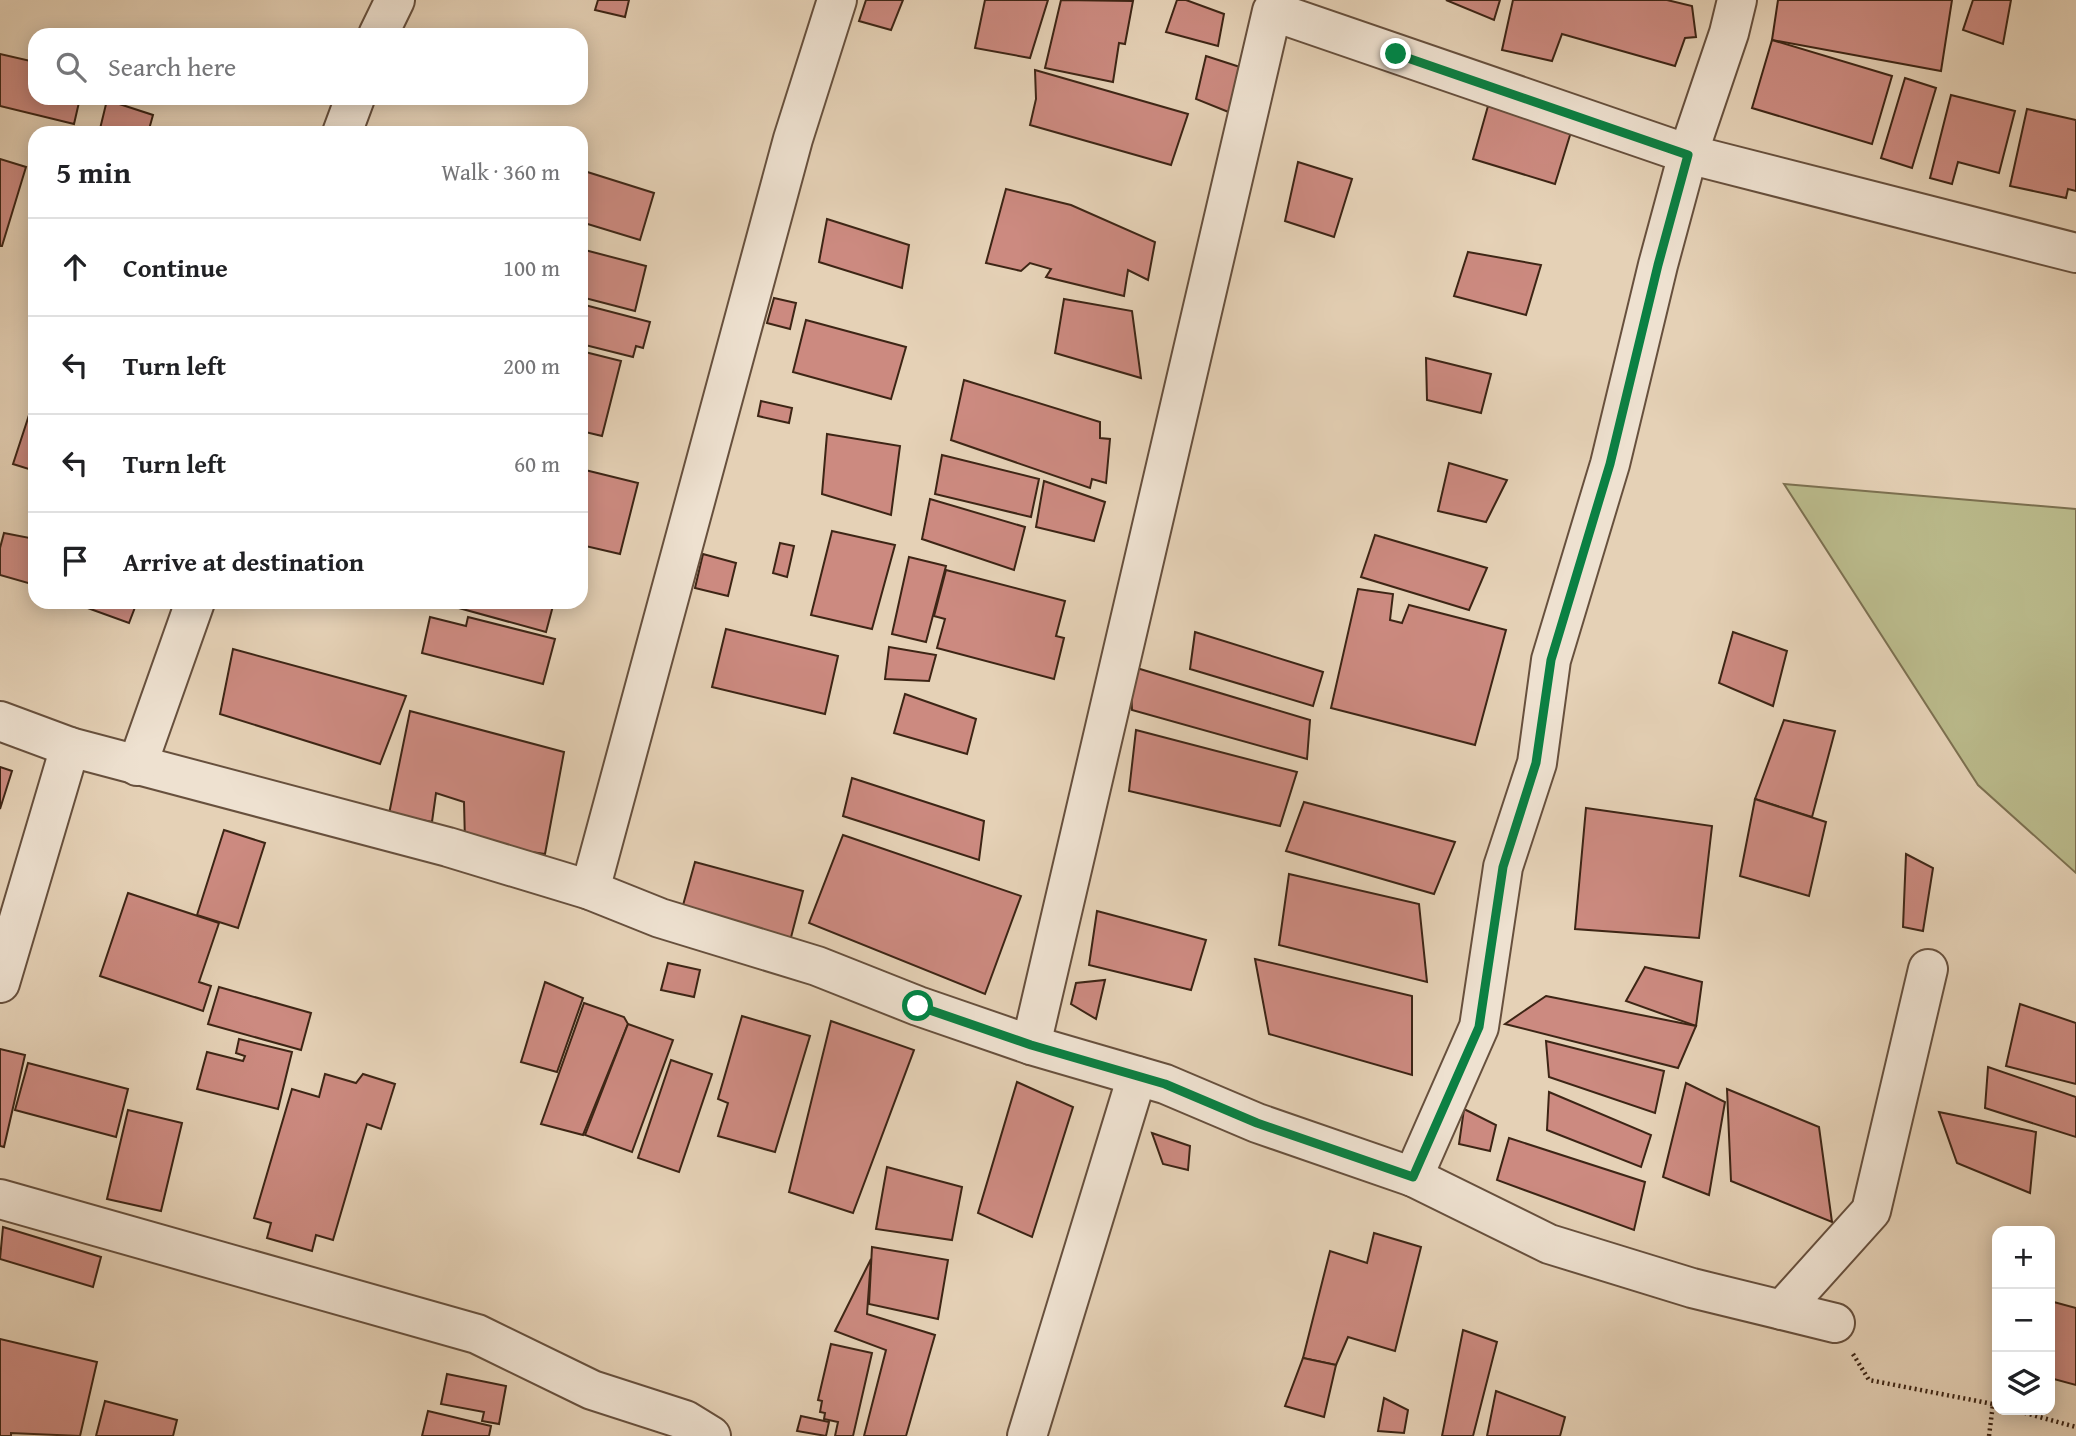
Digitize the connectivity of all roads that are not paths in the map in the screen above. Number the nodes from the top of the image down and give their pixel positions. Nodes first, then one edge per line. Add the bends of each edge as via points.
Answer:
1 (395, 0) edge
2 (837, 0) edge
3 (1737, 0) edge
4 (1263, 4) edge
5 (381, 28) edge
6 (352, 105) edge
7 (345, 126) edge
8 (1688, 155) junction
9 (2076, 253) edge
10 (193, 609) edge
11 (0, 721) edge
12 (70, 747) junction
13 (137, 766) junction
14 (590, 890) junction
15 (1927, 970) dead end
16 (0, 983) edge
17 (1031, 1045) junction
18 (1137, 1076) junction
19 (1413, 1177) junction
20 (0, 1199) edge
21 (1782, 1310) junction
22 (1835, 1323) road end
23 (711, 1436) edge
24 (1027, 1436) edge

1 - 5 street
2 - 14 street via 793,139
3 - 8 street
4 - 8 street
4 - 17 street
6 - 7 street
8 - 9 street
8 - 19 street via 1610,464 1551,660 1536,763 1503,867 1479,1027
10 - 13 street
11 - 12 street
12 - 13 street
12 - 16 street
13 - 14 street via 448,846
14 - 17 street via 660,918 817,966
15 - 21 street via 1871,1211
17 - 18 street
18 - 19 street
18 - 24 street
19 - 21 street via 1549,1244
20 - 23 street via 477,1334 592,1390 685,1420
21 - 22 street

